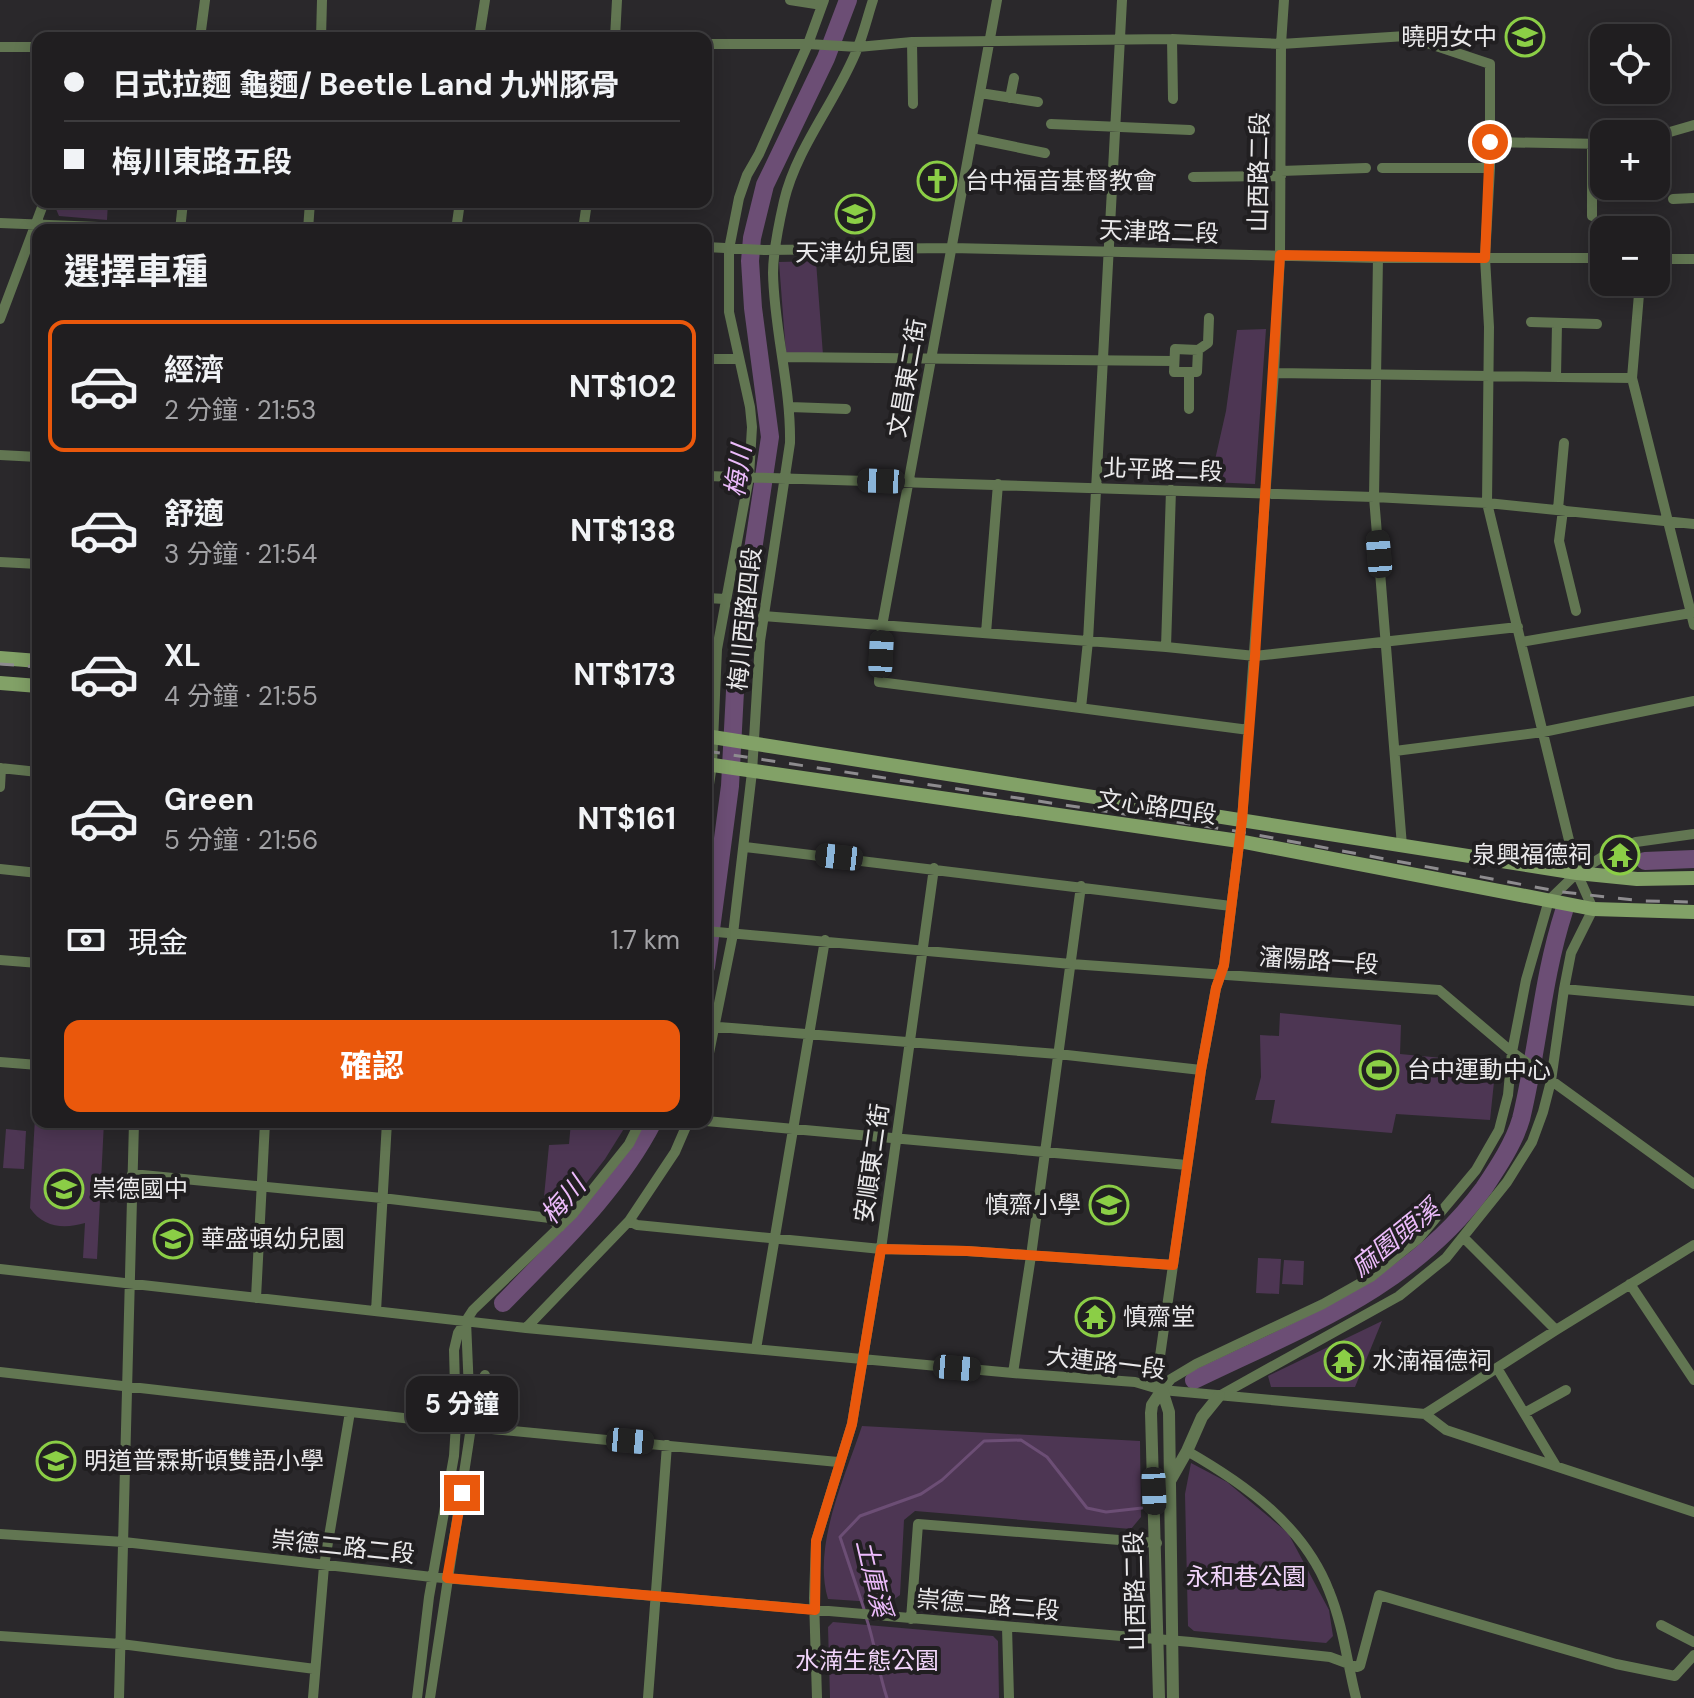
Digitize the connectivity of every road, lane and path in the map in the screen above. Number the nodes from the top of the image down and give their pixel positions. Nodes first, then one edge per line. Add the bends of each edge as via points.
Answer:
1 (205, 0) edge
2 (322, 0) edge
3 (485, 0) edge
4 (617, 0) edge
5 (790, 0) edge
6 (873, 0) edge
7 (997, 0) edge
8 (1122, 0) edge
9 (1284, 0) edge
10 (823, 2) edge
11 (201, 32) edge
12 (321, 32) edge
13 (480, 32) edge
14 (615, 32) edge
15 (1121, 39) junction
16 (1172, 39) junction
17 (989, 41) junction
18 (912, 42) junction
19 (712, 44) edge
20 (808, 44) junction
21 (1281, 44) junction
22 (0, 47) edge
23 (32, 47) edge
24 (852, 47) junction
25 (1014, 78) dead end
26 (980, 93) junction
27 (1010, 98) junction
28 (1173, 99) dead end
29 (1038, 102) dead end
30 (913, 104) dead end
31 (1051, 124) dead end
32 (1694, 125) edge
33 (1116, 128) junction
34 (1190, 130) dead end
35 (1670, 132) edge
36 (972, 138) junction
37 (1490, 142) junction
38 (1590, 145) edge
39 (1045, 153) dead end
40 (1366, 168) dead end
41 (1382, 168) dead end
42 (1490, 168) junction
43 (1281, 174) junction
44 (1193, 177) dead end
45 (1046, 178) dead end
46 (1113, 183) junction
47 (1694, 198) edge
48 (1673, 199) dead end
49 (1592, 200) edge
50 (42, 208) edge
51 (1592, 216) dead end
52 (0, 223) edge
53 (35, 224) joint
54 (32, 232) edge
55 (712, 248) edge
56 (951, 248) junction
57 (729, 249) junction
58 (776, 250) junction
59 (1110, 250) junction
60 (1280, 255) junction
61 (1378, 258) junction
62 (1485, 258) junction
63 (1590, 258) edge
64 (1670, 259) edge
65 (1694, 259) edge
66 (1639, 296) edge
67 (1209, 318) dead end
68 (0, 319) edge
69 (1531, 322) dead end
70 (1557, 323) junction
71 (1597, 324) dead end
72 (1198, 350) junction
73 (784, 357) junction
74 (712, 359) edge
75 (739, 359) junction
76 (930, 359) junction
77 (1103, 360) junction
78 (1174, 361) junction
79 (1189, 372) junction
80 (1274, 373) junction
81 (1377, 374) junction
82 (1488, 376) junction
83 (1556, 377) junction
84 (1632, 378) junction
85 (790, 407) junction
86 (846, 409) dead end
87 (1189, 409) dead end
88 (1564, 443) dead end
89 (0, 455) edge
90 (32, 457) edge
91 (712, 476) edge
92 (754, 477) junction
93 (787, 478) junction
94 (908, 481) junction
95 (998, 484) junction
96 (1096, 487) junction
97 (1171, 490) junction
98 (1265, 494) junction
99 (1374, 497) junction
100 (1487, 503) junction
101 (1560, 509) junction
102 (1668, 522) junction
103 (1694, 524) edge
104 (0, 562) edge
105 (32, 564) edge
106 (712, 598) edge
107 (726, 599) junction
108 (1576, 611) dead end
109 (763, 616) junction
110 (1693, 618) edge
111 (882, 626) junction
112 (1518, 627) junction
113 (986, 633) junction
114 (1386, 640) junction
115 (1088, 641) junction
116 (1521, 642) junction
117 (1166, 647) junction
118 (1255, 656) junction
119 (0, 658) edge
120 (32, 661) edge
121 (0, 683) edge
122 (32, 686) edge
123 (1694, 701) edge
124 (1081, 708) junction
125 (712, 712) edge
126 (1249, 730) junction
127 (1543, 732) junction
128 (712, 737) edge
129 (754, 743) junction
130 (1395, 751) junction
131 (712, 765) edge
132 (0, 768) edge
133 (32, 771) edge
134 (752, 772) junction
135 (0, 787) edge
136 (1242, 820) junction
137 (1694, 834) edge
138 (1239, 841) junction
139 (1402, 846) junction
140 (745, 847) junction
141 (934, 868) junction
142 (0, 869) edge
143 (32, 872) edge
144 (1577, 873) junction
145 (1694, 878) edge
146 (1081, 886) junction
147 (1549, 900) junction
148 (1231, 906) junction
149 (1593, 909) junction
150 (1694, 912) edge
151 (712, 932) edge
152 (733, 934) junction
153 (825, 940) junction
154 (924, 950) junction
155 (0, 960) edge
156 (32, 963) edge
157 (1071, 964) junction
158 (1222, 975) junction
159 (1564, 989) junction
160 (1694, 1001) edge
161 (712, 1018) edge
162 (712, 1026) edge
163 (809, 1033) junction
164 (910, 1042) junction
165 (1512, 1052) junction
166 (1058, 1054) junction
167 (0, 1062) edge
168 (32, 1065) edge
169 (1201, 1070) junction
170 (1547, 1078) junction
171 (712, 1122) edge
172 (134, 1128) edge
173 (265, 1128) edge
174 (387, 1128) edge
175 (637, 1128) edge
176 (685, 1128) edge
177 (794, 1129) junction
178 (895, 1137) junction
179 (1045, 1150) junction
180 (1187, 1165) junction
181 (132, 1174) junction
182 (1694, 1184) edge
183 (262, 1189) junction
184 (382, 1198) junction
185 (629, 1221) junction
186 (560, 1227) junction
187 (774, 1238) junction
188 (1464, 1238) junction
189 (1694, 1245) edge
190 (881, 1249) junction
191 (1031, 1256) junction
192 (1173, 1265) junction
193 (0, 1269) edge
194 (130, 1283) junction
195 (1630, 1284) junction
196 (256, 1298) junction
197 (376, 1311) junction
198 (466, 1321) junction
199 (526, 1328) junction
200 (1556, 1330) junction
201 (756, 1349) junction
202 (861, 1359) junction
203 (1497, 1368) junction
204 (0, 1372) edge
205 (1013, 1373) junction
206 (485, 1375) dead end
207 (1694, 1380) edge
208 (128, 1388) junction
209 (1162, 1390) junction
210 (1566, 1390) dead end
211 (1219, 1396) junction
212 (350, 1412) junction
213 (1526, 1412) junction
214 (1425, 1414) junction
215 (456, 1424) junction
216 (471, 1427) junction
217 (667, 1445) junction
218 (1187, 1451) junction
219 (838, 1462) junction
220 (1556, 1466) junction
221 (1170, 1481) junction
222 (1694, 1512) edge
223 (0, 1534) edge
224 (124, 1542) junction
225 (1157, 1543) junction
226 (324, 1566) junction
227 (432, 1577) junction
228 (447, 1578) junction
229 (654, 1597) junction
230 (815, 1610) junction
231 (911, 1619) junction
232 (1661, 1625) dead end
233 (1007, 1627) junction
234 (0, 1636) edge
235 (1158, 1639) junction
236 (1172, 1640) junction
237 (1694, 1642) edge
238 (121, 1644) junction
239 (1694, 1655) edge
240 (1349, 1665) junction
241 (315, 1669) junction
242 (119, 1698) edge
243 (313, 1698) edge
244 (417, 1698) edge
245 (430, 1698) edge
246 (648, 1698) edge
247 (817, 1698) edge
248 (1009, 1698) edge
249 (1159, 1698) edge
250 (1173, 1698) edge
251 (1356, 1698) edge

1 - 11 street
2 - 12 street
3 - 13 street
4 - 14 street
5 - 10 street
6 - 24 street, 梅川西路四段
7 - 17 street, 文昌東二街
8 - 15 street
9 - 21 street, 山西路二段
10 - 20 street
15 - 16 street
15 - 17 street
15 - 33 street
16 - 21 street
16 - 28 street
17 - 18 street
17 - 26 street, 文昌東二街
18 - 24 street
18 - 30 street
19 - 20 street
20 - 24 street
20 - 57 street via 747,175
21 - 37 street via 1406,36 1490,64
21 - 43 street, 山西路二段
22 - 23 street
24 - 58 street, 梅川西路四段 via 785,198
25 - 27 street
26 - 27 street
26 - 36 street, 文昌東二街
27 - 29 street
31 - 33 street
32 - 35 street
33 - 34 street
33 - 46 street
36 - 39 street
36 - 56 street, 文昌東二街
37 - 38 street
37 - 42 street
40 - 43 street
41 - 42 street
42 - 62 street
43 - 44 street
43 - 60 street, 山西路二段
45 - 46 street
46 - 59 street
47 - 48 street
49 - 51 street
50 - 53 street
52 - 53 street
54 - 68 street
55 - 57 street, 天津路二段
56 - 58 street, 天津路二段
56 - 59 street, 天津路二段
56 - 76 street, 文昌東二街
57 - 58 street, 天津路二段
57 - 75 street via 729,312
58 - 73 street, 梅川西路四段 via 773,272
59 - 60 street, 天津路二段
59 - 77 street
60 - 61 street, 天津路二段
60 - 80 street, 山西路二段
61 - 62 street, 天津路二段
61 - 81 street
62 - 63 street, 天津路二段
62 - 82 street
64 - 65 street
66 - 84 street
67 - 72 street via 1208,343
69 - 70 street
70 - 71 street
70 - 83 street
72 - 78 street via 1175,349
72 - 79 street via 1197,372
73 - 76 street
73 - 85 street, 梅川西路四段
74 - 75 street
75 - 92 street via 750,407
76 - 77 street
76 - 94 street, 文昌東二街
77 - 78 street
77 - 96 street
78 - 79 street via 1174,372
79 - 87 street
80 - 81 street
80 - 98 street, 山西路二段
81 - 82 street
81 - 99 street
82 - 83 street
82 - 100 street
83 - 84 street
84 - 102 street
85 - 86 street
85 - 93 street, 梅川西路四段
88 - 101 street
89 - 90 street
91 - 92 street, 北平路二段
92 - 93 street, 北平路二段
92 - 107 street
93 - 94 street, 北平路二段
93 - 109 street, 梅川西路四段
94 - 95 street, 北平路二段
94 - 111 street, 文昌東二街
95 - 96 street, 北平路二段
95 - 113 street
96 - 97 street, 北平路二段
96 - 115 street
97 - 98 street, 北平路二段
97 - 117 street
98 - 99 street, 北平路二段
98 - 118 street, 山西路二段
99 - 100 street, 北平路二段
99 - 114 street
100 - 101 street, 北平路二段
100 - 112 street
101 - 102 street, 北平路二段
101 - 108 street via 1559,541
102 - 103 street, 北平路二段
102 - 110 street
104 - 105 street
106 - 107 street
107 - 125 street
109 - 111 street
109 - 129 street, 梅川西路四段
110 - 116 street
111 - 113 street
111 - 124 street, 文昌東二街 via 879,682
112 - 114 street
112 - 116 street
113 - 115 street
114 - 118 street
114 - 130 street
115 - 117 street
115 - 124 street
116 - 127 street
117 - 118 street
118 - 126 street, 山西路二段
119 - 120 main road
121 - 122 main road
123 - 127 street
124 - 126 street, 文昌東二街
126 - 136 street, 山西路二段
127 - 130 street
127 - 144 street
128 - 129 main road, 文心路四段
129 - 134 street, 梅川西路四段
129 - 136 main road, 文心路四段
130 - 139 street
131 - 134 main road, 文心路四段
132 - 133 street
132 - 135 street
134 - 138 main road, 文心路四段
134 - 140 street, 梅川西路四段
136 - 138 street, 山西路二段
136 - 139 main road, 文心路四段
137 - 144 street via 1636,842
138 - 147 main road, 文心路四段
138 - 148 street, 山西路二段
139 - 144 main road, 文心路四段
140 - 141 street
140 - 152 street, 梅川西路四段
141 - 146 street
141 - 154 street, 安順東二街
142 - 143 street
144 - 145 main road, 文心路四段
144 - 147 street
144 - 149 street
146 - 148 street
146 - 157 street
147 - 149 main road, 文心路四段
147 - 165 street
148 - 158 street, 山西路二段
149 - 150 main road, 文心路四段
149 - 159 street via 1571,953
151 - 152 street, 瀋陽路一段
152 - 153 street, 瀋陽路一段
152 - 161 street, 梅川西路四段
153 - 154 street, 瀋陽路一段
153 - 163 street
154 - 157 street, 瀋陽路一段
154 - 164 street, 安順東二街
155 - 156 street
157 - 158 street, 瀋陽路一段
157 - 166 street
158 - 165 street, 瀋陽路一段 via 1439,990
158 - 169 street, 山西路二段
159 - 160 street
159 - 170 street
162 - 163 street
163 - 164 street
163 - 177 street
164 - 166 street
164 - 178 street, 安順東二街
165 - 170 street, 瀋陽路一段
165 - 209 street via 1499,1130 1476,1170 1419,1238 1371,1277 1196,1364
166 - 169 street
166 - 179 street
167 - 168 street
169 - 180 street, 山西路二段
170 - 182 street, 瀋陽路一段
170 - 188 street via 1532,1142
171 - 177 street
172 - 181 street
173 - 183 street
174 - 184 street
175 - 186 street via 601,1181
176 - 185 street
177 - 178 street
177 - 187 street
178 - 179 street
178 - 190 street, 安順東二街
179 - 180 street
179 - 191 street
180 - 192 street, 山西路二段
181 - 183 street
181 - 194 street
183 - 184 street
183 - 196 street
184 - 186 street via 550,1218
184 - 197 street
185 - 187 street
185 - 199 street
186 - 198 street
187 - 190 street
187 - 201 street
188 - 200 street
188 - 211 street via 1399,1296
189 - 195 street
190 - 191 street
190 - 202 street, 安順東二街
191 - 192 street
191 - 205 street
192 - 209 street, 山西路二段 via 1157,1377
193 - 194 street, 大連路一段
194 - 196 street, 大連路一段
194 - 208 street
195 - 200 street
195 - 207 street
196 - 197 street, 大連路一段
197 - 198 street, 大連路一段
198 - 199 street, 大連路一段
198 - 215 street via 454,1350
198 - 216 street
199 - 201 street, 大連路一段
200 - 203 street
201 - 202 street, 大連路一段
202 - 205 street, 大連路一段
202 - 219 street, 安順東二街 via 852,1424
203 - 213 street
203 - 214 street
204 - 208 street
205 - 209 street, 大連路一段 via 1135,1382
206 - 216 street
208 - 212 street
208 - 224 street
209 - 211 street, 大連路一段
209 - 221 street, 山西路二段 via 1168,1405
209 - 225 street, 山西路二段 via 1151,1413
210 - 213 street
211 - 214 street, 大連路一段
211 - 218 street via 1202,1417
212 - 215 street
212 - 226 street
213 - 220 street
214 - 220 street via 1446,1430
215 - 227 street
216 - 217 street
216 - 228 street
217 - 219 street
217 - 229 street
218 - 221 street
218 - 240 street via 1238,1481 1287,1525 1328,1587
219 - 230 street, 安順東二街 via 816,1541
220 - 222 street
221 - 236 street, 山西路二段
223 - 224 street, 崇德二路二段
224 - 226 street, 崇德二路二段
224 - 238 street
225 - 231 street via 918,1524
225 - 235 street, 山西路二段
226 - 227 street, 崇德二路二段
226 - 241 street
227 - 228 street, 崇德二路二段
227 - 244 street
228 - 229 street, 崇德二路二段
228 - 245 street
229 - 230 street, 崇德二路二段
229 - 246 street
230 - 231 street, 崇德二路二段
230 - 247 street, 安順東二街
231 - 233 street, 崇德二路二段
232 - 237 street
233 - 235 street, 崇德二路二段
233 - 248 street
234 - 238 street
235 - 236 street, 崇德二路二段
235 - 249 street, 山西路二段
236 - 240 street, 崇德二路二段 via 1330,1657
236 - 250 street, 山西路二段
238 - 241 street
238 - 242 street
239 - 240 street via 1675,1676 1379,1595 1360,1666
240 - 251 street
241 - 243 street

